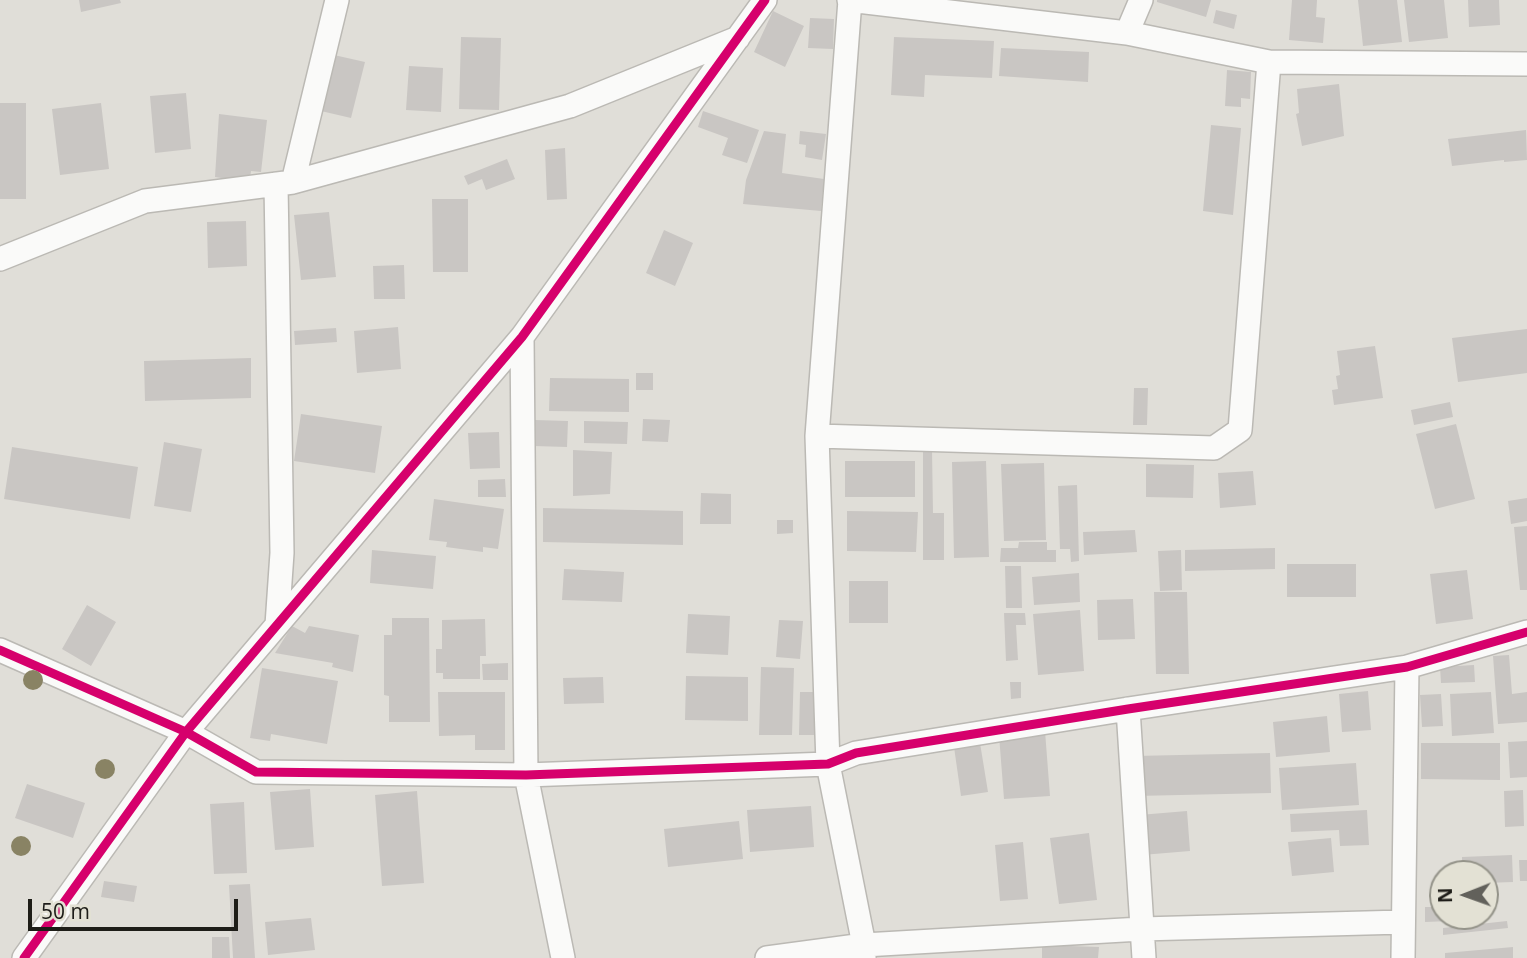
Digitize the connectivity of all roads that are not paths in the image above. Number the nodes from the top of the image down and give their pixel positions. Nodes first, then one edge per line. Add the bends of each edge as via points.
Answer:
1 (337, 0) edge
2 (765, 0) edge
3 (850, 0) edge
4 (1141, 0) edge
5 (1127, 33) junction
6 (738, 38) junction
7 (1269, 62) junction
8 (1527, 64) edge
9 (284, 183) junction
10 (0, 259) edge
11 (522, 338) junction
12 (817, 436) junction
13 (277, 625) junction
14 (1527, 632) edge
15 (0, 650) edge
16 (1407, 667) junction
17 (1128, 709) junction
18 (186, 732) junction
19 (828, 764) junction
20 (526, 775) junction
21 (1403, 922) junction
22 (1142, 929) junction
23 (864, 952) edge
24 (24, 958) edge
25 (563, 958) edge
26 (766, 958) edge
27 (1144, 958) edge
28 (1403, 958) edge

1 - 9 street
2 - 6 street
3 - 5 street
3 - 12 street
4 - 5 street
5 - 7 street
6 - 9 street via 570,106
6 - 11 street
7 - 8 street
7 - 12 street via 1240,430 1214,448
9 - 10 street via 145,201
9 - 13 street via 282,553
11 - 13 street
11 - 20 street
12 - 19 street
13 - 18 street
14 - 16 street
15 - 18 street
16 - 17 street
16 - 21 street
17 - 19 street via 856,753
17 - 22 street
18 - 20 street via 256,772
18 - 24 street
19 - 20 street
19 - 23 street
20 - 25 street
21 - 22 street
21 - 28 street
22 - 23 street
22 - 27 street
23 - 26 street

